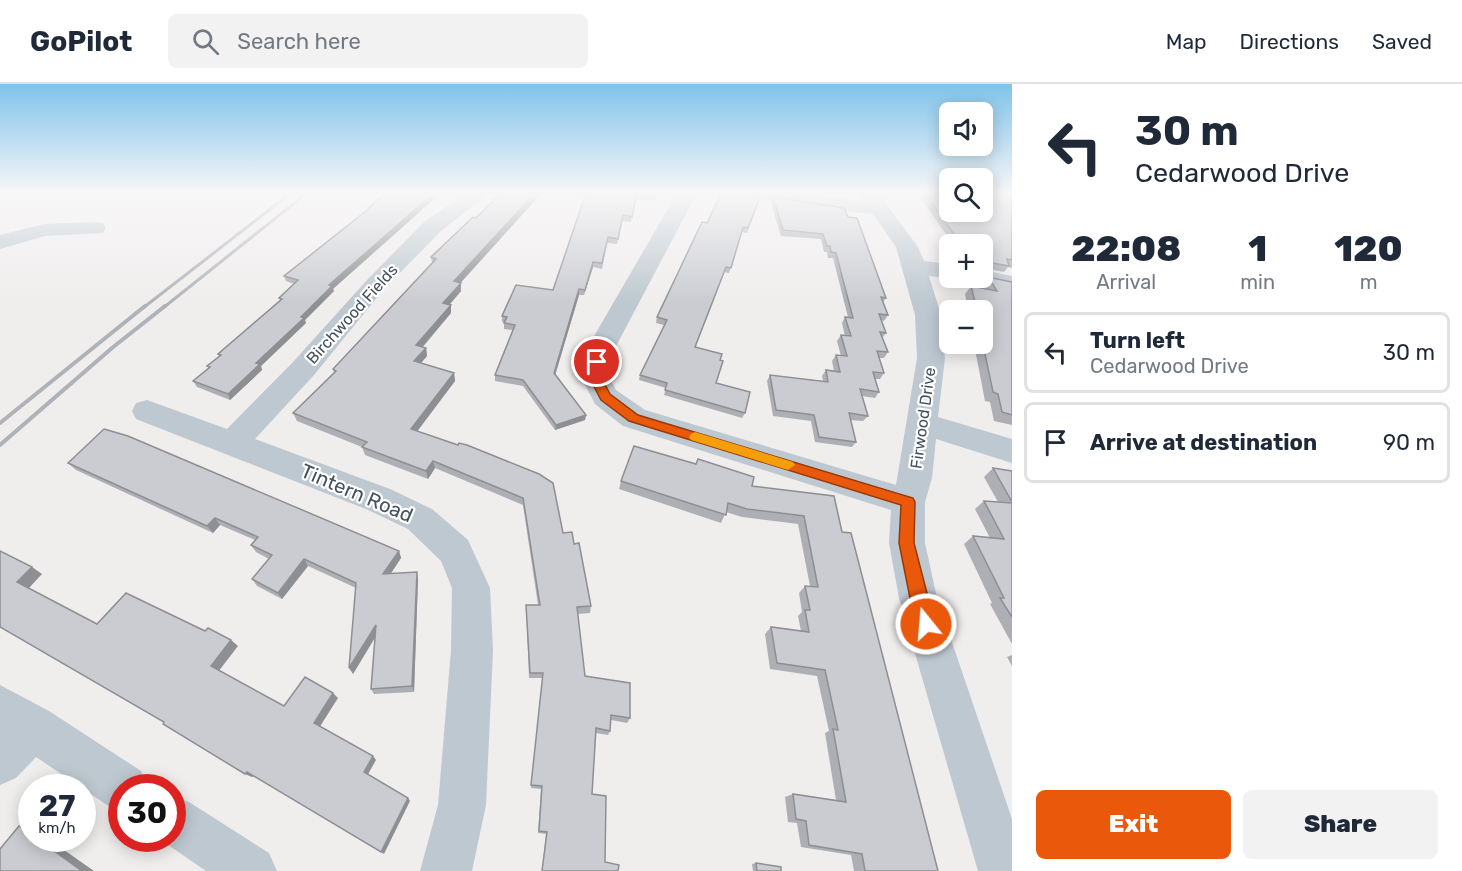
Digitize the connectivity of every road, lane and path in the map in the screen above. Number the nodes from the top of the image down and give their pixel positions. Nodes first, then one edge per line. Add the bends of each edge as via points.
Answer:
1 (51, 230) edge
2 (429, 230) edge
3 (667, 230) edge
4 (896, 230) edge
5 (8, 240) edge
6 (1012, 264) edge
7 (915, 267) junction
8 (939, 270) edge
9 (993, 279) edge
10 (1012, 282) edge
11 (147, 411) dead end
12 (922, 423) junction
13 (232, 444) junction
14 (1012, 451) edge
15 (912, 490) junction
16 (16, 717) edge
17 (0, 762) edge
18 (108, 777) edge
19 (186, 828) edge
20 (251, 871) edge
21 (446, 871) edge
22 (1004, 871) edge

1 - 5 street
2 - 13 street, Birchwood Fields
3 - 15 street via 600,350 593,373 605,397 634,418
4 - 7 street, Firwood Drive
6 - 10 street
7 - 8 street
7 - 12 street, Firwood Drive via 928,315 931,358
9 - 10 street
11 - 13 street, Tintern Road
12 - 14 street
12 - 15 street, Firwood Drive
13 - 21 street, Tintern Road via 378,499 420,519 455,551 471,588 472,650 462,805
15 - 22 street, Firwood Drive via 907,543 918,598
16 - 17 street
16 - 18 street
19 - 20 street

